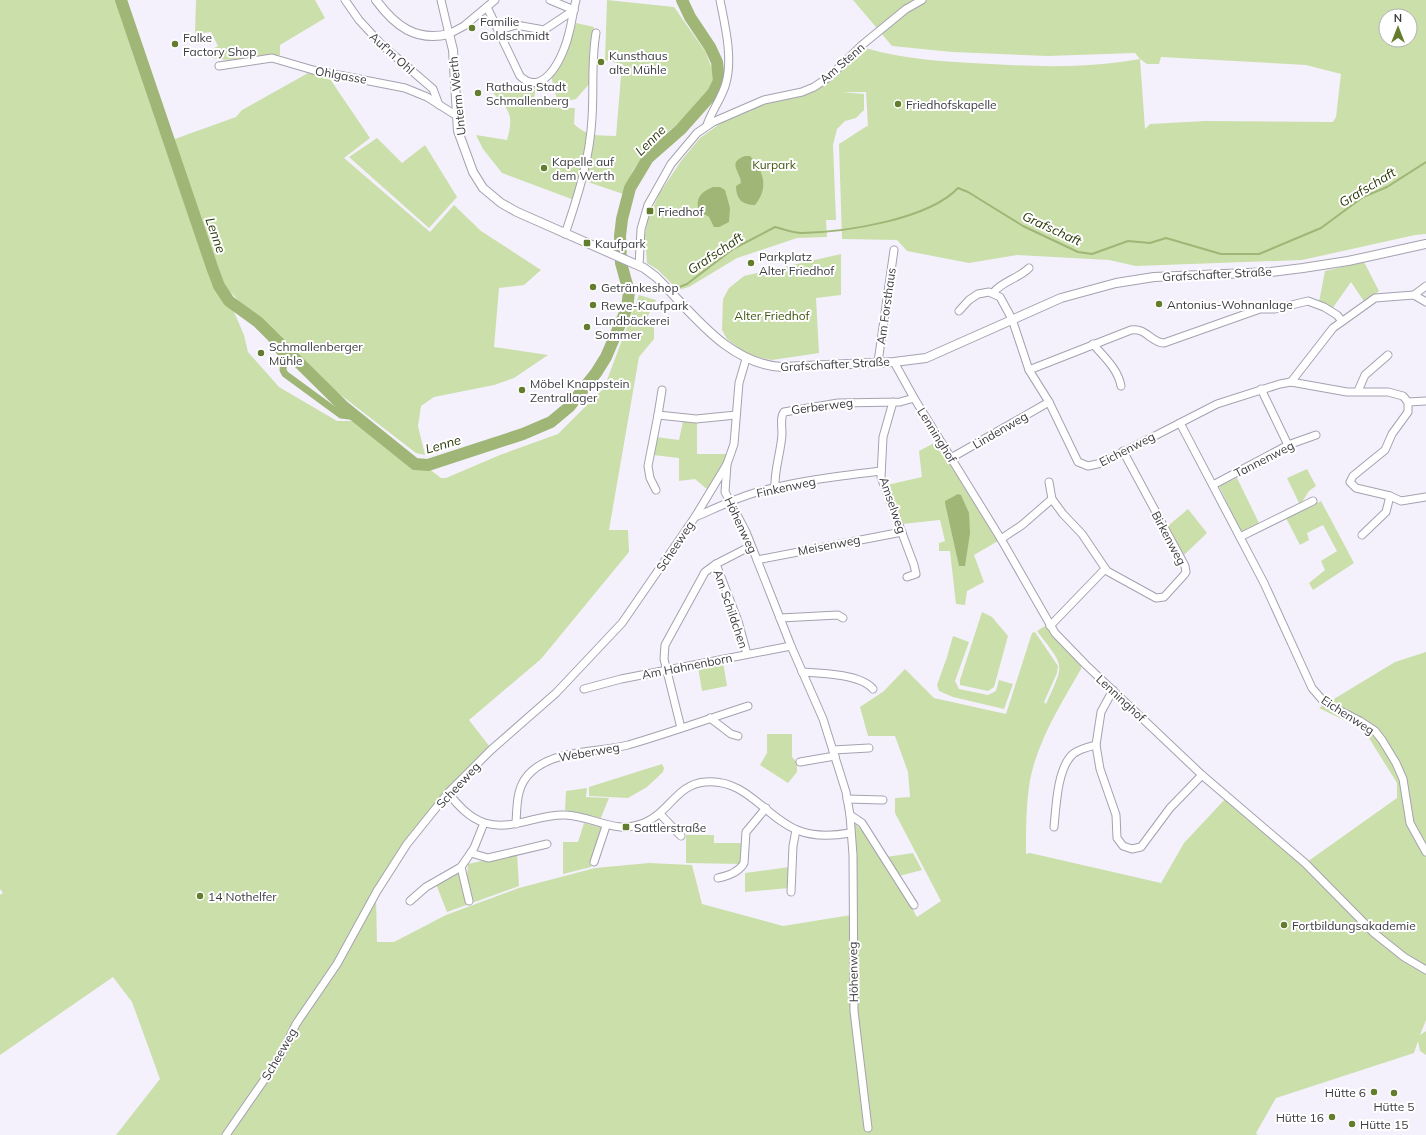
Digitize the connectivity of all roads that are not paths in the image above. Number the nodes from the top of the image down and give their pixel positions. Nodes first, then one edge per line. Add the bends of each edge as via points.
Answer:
1 (345, 0) edge
2 (376, 0) edge
3 (441, 0) edge
4 (495, 0) edge
5 (550, 0) edge
6 (576, 0) edge
7 (720, 0) edge
8 (922, 0) edge
9 (487, 7) junction
10 (574, 10) junction
11 (498, 30) junction
12 (596, 33) dead end
13 (449, 34) junction
14 (219, 66) dead end
15 (439, 105) junction
16 (456, 116) junction
17 (707, 125) junction
18 (565, 234) junction
19 (1426, 244) edge
20 (894, 250) dead end
21 (637, 264) junction
22 (1029, 268) dead end
23 (1426, 286) edge
24 (994, 293) junction
25 (1414, 295) junction
26 (1426, 302) edge
27 (959, 311) dead end
28 (1012, 319) junction
29 (1342, 321) junction
30 (1093, 344) junction
31 (1388, 355) dead end
32 (746, 359) junction
33 (878, 362) junction
34 (894, 362) junction
35 (1029, 370) junction
36 (1291, 382) junction
37 (1122, 386) dead end
38 (1261, 389) junction
39 (662, 390) dead end
40 (1358, 391) junction
41 (914, 398) junction
42 (1426, 401) edge
43 (893, 402) junction
44 (1049, 402) junction
45 (1408, 402) junction
46 (658, 414) junction
47 (736, 414) junction
48 (1180, 423) junction
49 (1316, 435) dead end
50 (1288, 445) junction
51 (1123, 451) junction
52 (951, 458) junction
53 (727, 464) junction
54 (881, 471) junction
55 (1048, 482) dead end
56 (1213, 485) junction
57 (775, 488) junction
58 (656, 490) dead end
59 (1390, 496) junction
60 (1426, 497) edge
61 (1052, 499) junction
62 (730, 501) junction
63 (1313, 501) dead end
64 (695, 517) junction
65 (902, 532) junction
66 (1362, 535) dead end
67 (1240, 537) junction
68 (1001, 539) junction
69 (751, 546) junction
70 (757, 560) junction
71 (716, 564) junction
72 (1105, 569) junction
73 (907, 577) dead end
74 (780, 618) junction
75 (843, 618) dead end
76 (1050, 626) junction
77 (790, 646) junction
78 (747, 654) junction
79 (667, 670) junction
80 (802, 672) junction
81 (584, 689) dead end
82 (873, 689) dead end
83 (1113, 690) junction
84 (748, 706) dead end
85 (710, 718) junction
86 (680, 728) junction
87 (738, 736) dead end
88 (1096, 745) junction
89 (868, 748) dead end
90 (834, 753) junction
91 (800, 762) dead end
92 (1202, 775) junction
93 (448, 793) junction
94 (847, 799) junction
95 (883, 800) dead end
96 (766, 808) junction
97 (660, 814) junction
98 (850, 815) junction
99 (484, 823) junction
100 (516, 824) junction
101 (606, 826) junction
102 (1054, 827) dead end
103 (796, 830) junction
104 (850, 832) junction
105 (681, 836) dead end
106 (547, 844) dead end
107 (1426, 852) edge
108 (472, 853) junction
109 (594, 862) dead end
110 (461, 867) junction
111 (718, 878) dead end
112 (791, 892) dead end
113 (410, 901) dead end
114 (469, 901) dead end
115 (914, 905) dead end
116 (1426, 970) edge
117 (868, 1128) dead end
118 (226, 1135) edge

1 - 15 street, Auf'm Ohl via 382,45 433,89
2 - 13 street via 392,19 409,31 432,37
3 - 13 street
4 - 9 street
5 - 10 street
6 - 10 street
7 - 17 street, Am Stenn via 727,44 728,75
8 - 17 street, Am Stenn via 906,9 862,45 829,77 814,87 764,100
9 - 11 street
9 - 13 street
10 - 11 street via 544,30 516,25
10 - 11 street via 565,45 548,76 535,83 528,82 520,76
12 - 18 street via 592,65 593,108 590,140 579,193
13 - 16 street, Unterm Werth via 453,50
14 - 15 street, Ohlgasse via 272,58 323,72 400,86 420,93
15 - 16 street, Ohlgasse
16 - 18 street, Unterm Werth via 466,154 483,188 517,212
17 - 21 street, Am Stenn via 682,149 648,205 641,229
18 - 21 street, Unterm Werth
19 - 28 street, Grafschafter Straße via 1348,261 1272,272 1154,278 1116,283 1061,298
20 - 33 street, Am Forsthaus
21 - 32 street, Grafschafter Straße via 667,287 722,343
22 - 24 street via 1018,277 999,286
23 - 25 street
24 - 27 street via 982,293 972,297
24 - 28 street via 1002,300
25 - 26 street
25 - 29 street via 1376,298
28 - 34 street, Grafschafter Straße via 934,355
28 - 35 street, Eichenweg
29 - 30 street via 1338,315 1324,307 1304,301 1275,309 1260,309 1164,343 1137,329
29 - 36 street via 1330,332
30 - 35 street
30 - 37 street via 1118,374
31 - 40 street via 1365,375
32 - 33 street, Grafschafter Straße via 782,367
32 - 47 street, Höhenweg via 739,383
33 - 34 street, Grafschafter Straße
34 - 41 street, Lenninghof
35 - 44 street, Eichenweg
36 - 38 street
36 - 40 street via 1343,392
38 - 48 street via 1217,404
38 - 50 street
39 - 46 street
40 - 45 street via 1393,392 1403,396
41 - 43 street, Gerberweg
41 - 52 street, Lenninghof
42 - 45 street
43 - 54 street, Amselweg via 883,437
43 - 57 street, Gerberweg via 838,402 784,412
44 - 51 street, Eichenweg via 1070,448 1082,465 1098,465
44 - 52 street, Lindenweg
45 - 59 street via 1408,412 1392,434 1385,450 1350,480 1356,488
46 - 47 street via 696,419
46 - 58 street via 648,466
47 - 53 street, Höhenweg via 734,444
48 - 51 street, Eichenweg
48 - 56 street, Eichenweg
49 - 50 street, Tannenweg
50 - 56 street, Tannenweg
51 - 72 street, Birkenweg via 1184,563 1186,572 1164,597 1159,599
52 - 68 street, Lenninghof
53 - 62 street, Höhenweg via 725,488
53 - 64 street, Scheeweg
54 - 57 street, Finkenweg
54 - 65 street, Amselweg via 882,481
55 - 61 street
56 - 67 street, Eichenweg
57 - 62 street, Finkenweg
59 - 60 street via 1404,502
59 - 66 street via 1386,512
61 - 68 street
61 - 72 street via 1082,534
62 - 64 street, Finkenweg
62 - 69 street, Höhenweg
63 - 67 street
64 - 93 street, Scheeweg via 612,634 556,693 491,750
65 - 70 street, Meisenweg
65 - 73 street, Amselweg via 916,574
67 - 107 street, Eichenweg via 1315,693 1328,705 1374,731 1396,763 1403,779 1410,823
68 - 76 street, Lenninghof
69 - 70 street, Höhenweg
69 - 71 street
70 - 74 street, Höhenweg
71 - 78 street, Am Schildchen via 738,621
71 - 79 street via 701,576 665,645 663,656
72 - 76 street
74 - 75 street via 838,615
74 - 77 street, Höhenweg
76 - 83 street, Lenninghof
77 - 78 street, Am Hahnenborn
77 - 80 street, Höhenweg
78 - 79 street, Am Hahnenborn
79 - 81 street, Am Hahnenborn
79 - 86 street
80 - 82 street via 843,676 867,683
80 - 90 street, Höhenweg via 823,719
83 - 88 street via 1101,712
83 - 92 street, Lenninghof
84 - 85 street, Weberweg
85 - 86 street, Weberweg
85 - 87 street via 731,734
86 - 100 street, Weberweg via 628,745 556,757 545,762 531,772 517,795
88 - 92 street via 1100,769 1116,816 1117,838 1127,848 1141,847 1170,808
88 - 102 street via 1077,751 1067,762 1060,783
89 - 90 street
90 - 91 street
90 - 94 street, Höhenweg
92 - 116 street, Lenninghof via 1305,863 1374,933 1404,957
93 - 99 street via 472,817
93 - 118 street, Scheeweg via 407,844 377,891 337,964 296,1024 280,1057
94 - 95 street
94 - 98 street, Höhenweg
96 - 97 street via 738,789 722,783 704,782 681,791
96 - 103 street
96 - 111 street via 746,832 742,866 730,875
97 - 101 street via 645,823 633,826
97 - 105 street
98 - 104 street, Höhenweg
98 - 115 street via 862,823
99 - 100 street via 502,826
99 - 108 street
100 - 101 street via 563,815
101 - 109 street
103 - 104 street via 821,835
103 - 112 street
104 - 117 street, Höhenweg via 853,855 854,1011
106 - 108 street via 488,858
108 - 110 street
110 - 113 street via 426,886
110 - 114 street

